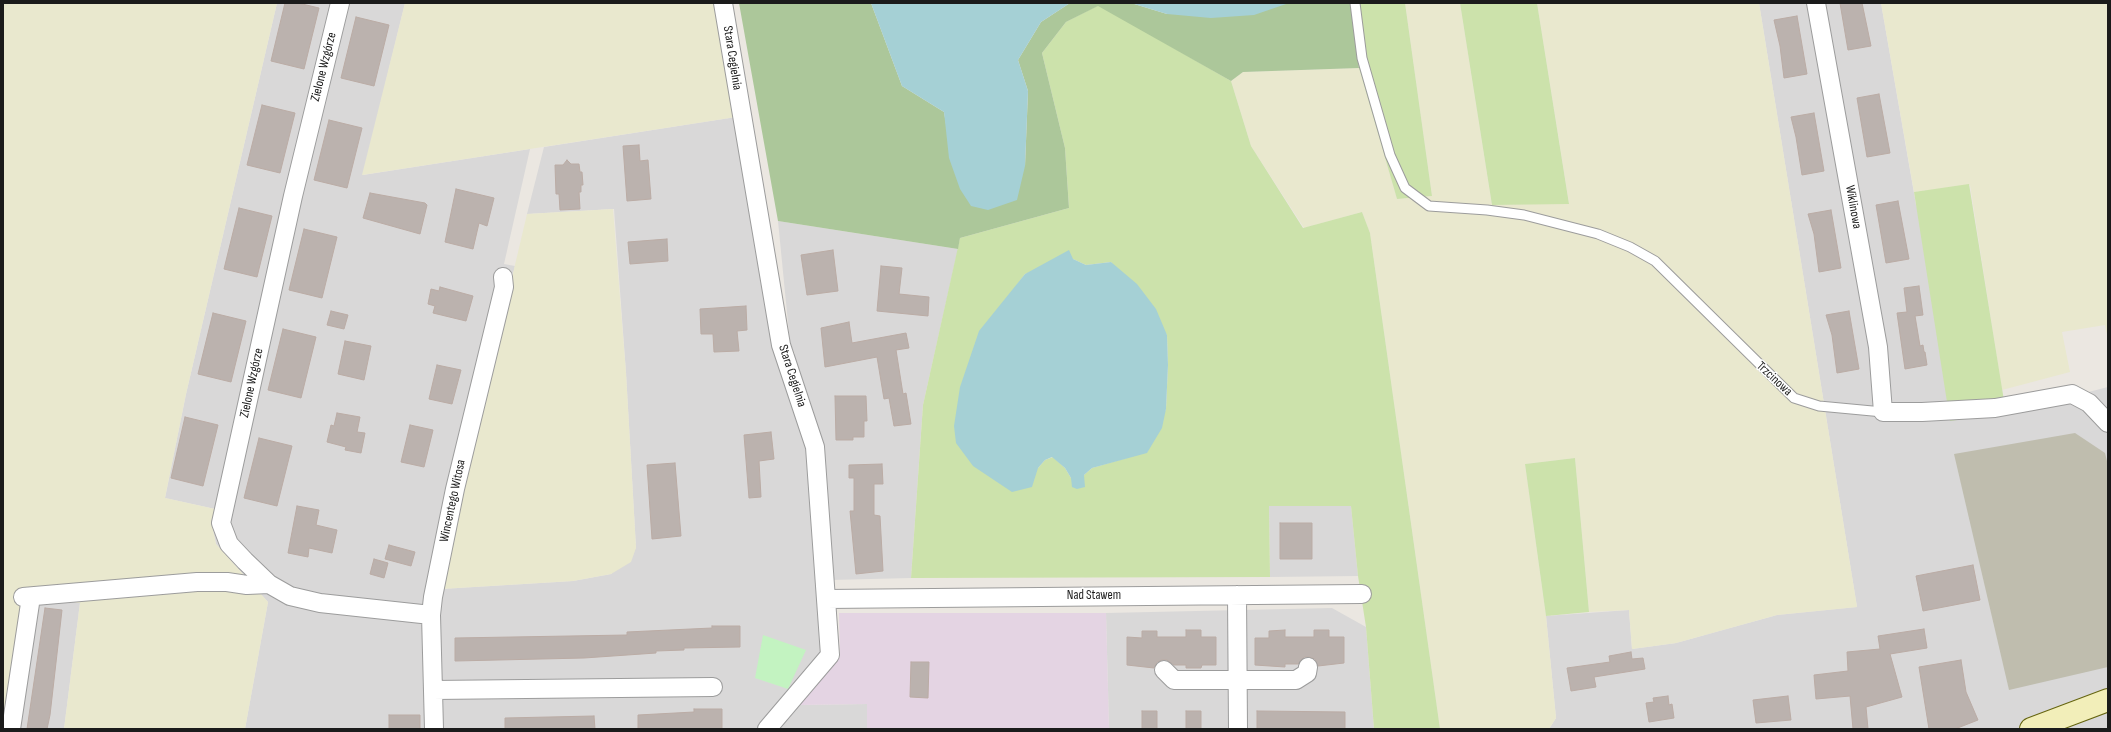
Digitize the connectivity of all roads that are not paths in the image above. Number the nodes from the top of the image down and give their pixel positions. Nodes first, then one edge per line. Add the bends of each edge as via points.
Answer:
1 (340, 3) edge
2 (723, 3) edge
3 (1355, 3) edge
4 (1816, 3) edge
5 (503, 277) dead end
6 (1883, 412) junction
7 (2108, 423) edge
8 (269, 584) junction
9 (1362, 594) dead end
10 (1238, 595) junction
11 (826, 599) junction
12 (431, 615) junction
13 (1308, 667) dead end
14 (1164, 670) dead end
15 (1238, 679) junction
16 (713, 687) dead end
17 (433, 690) junction
18 (2108, 700) edge
19 (11, 729) edge
20 (434, 729) edge
21 (767, 729) edge
22 (1238, 729) edge
23 (2031, 729) edge

1 - 8 street, Zielone Wzgórze via 293,196 221,523 229,544
2 - 11 street, Stara Cegielnia via 782,345 815,447
3 - 6 lane, Trzcinowa via 1362,58 1390,155 1405,188 1429,206 1524,215 1598,234 1630,246 1655,261 1794,398 1818,406
4 - 6 street, Wiklinowa via 1878,347
5 - 12 street, Wincentego Witosa via 504,287 455,488
6 - 7 street, Trzcinowa via 1995,408 2072,394 2089,403
8 - 12 street, Zielone Wzgórze via 290,596 320,603
8 - 19 street via 197,582 27,597
9 - 10 street, Nad Stawem
10 - 11 street, Nad Stawem
10 - 15 street
11 - 21 street, Stara Cegielnia via 830,655
12 - 17 street, Wincentego Witosa
13 - 15 street via 1307,673 1296,680
14 - 15 street via 1174,680
15 - 22 street
16 - 17 street
17 - 20 street, Wincentego Witosa
18 - 23 main road

